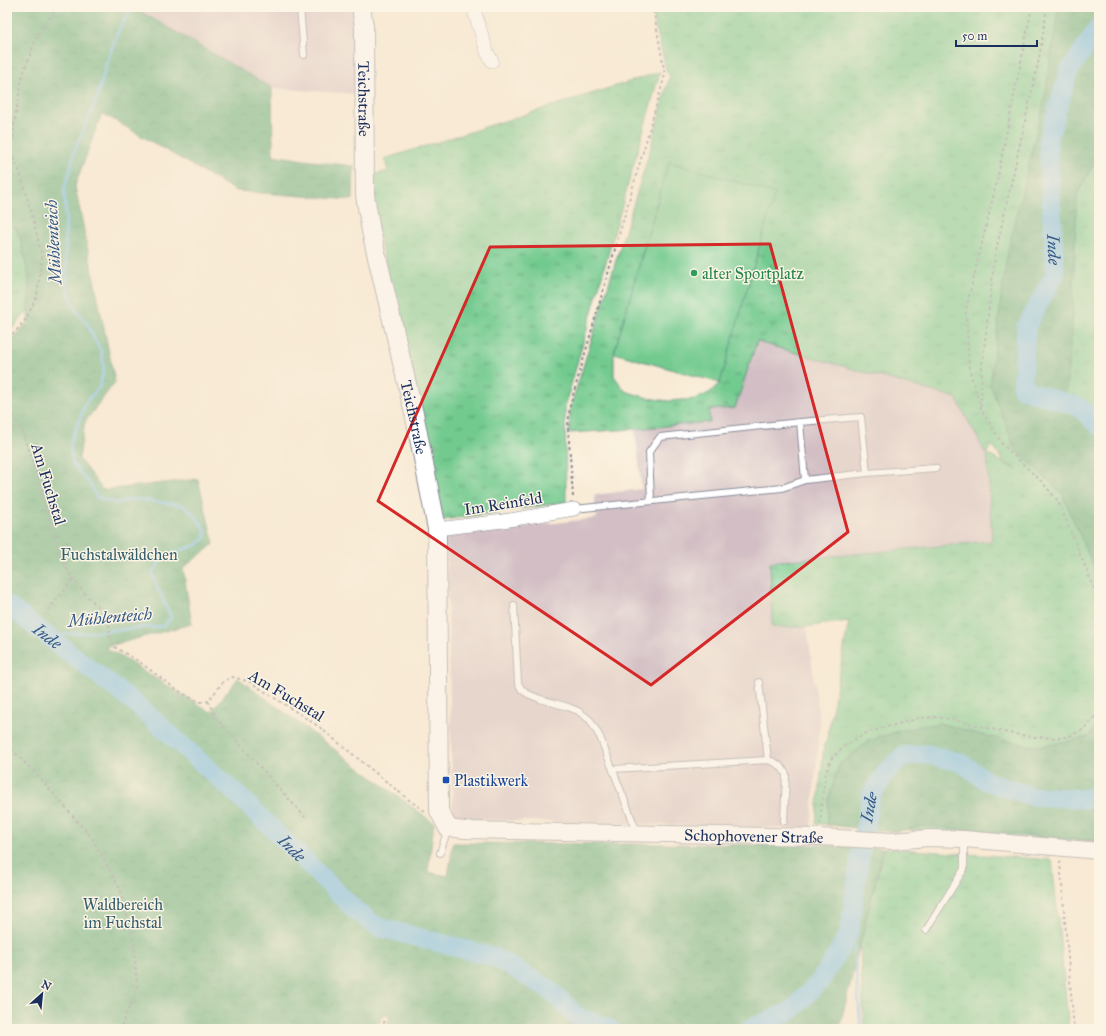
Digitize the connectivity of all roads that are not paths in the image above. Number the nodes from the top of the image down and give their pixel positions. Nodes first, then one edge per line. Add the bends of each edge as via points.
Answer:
1 (300, 7) edge
2 (360, 7) edge
3 (473, 7) edge
4 (304, 55) dead end
5 (492, 61) dead end
6 (800, 422) junction
7 (936, 468) dead end
8 (867, 473) junction
9 (806, 480) junction
10 (652, 501) junction
11 (574, 509) joint
12 (437, 530) junction
13 (514, 605) dead end
14 (759, 682) dead end
15 (768, 760) junction
16 (613, 769) junction
17 (784, 821) dead end
18 (448, 828) junction
19 (638, 834) junction
20 (964, 839) junction
21 (1099, 851) edge
22 (440, 852) dead end
23 (926, 930) dead end

1 - 4 lane
2 - 12 main road, Teichstraße via 364,26 366,195 371,231 413,410
3 - 5 street
6 - 8 lane via 861,417
6 - 9 lane
6 - 10 lane via 660,437 649,452
7 - 8 lane
8 - 9 lane
9 - 10 lane via 782,488
10 - 11 lane
11 - 12 street, Im Reinfeld
12 - 18 main road, Teichstraße via 438,811
13 - 16 lane via 518,683 522,690 540,699 568,707 590,720
14 - 15 lane
15 - 16 lane
15 - 17 lane via 777,763 786,774
16 - 19 lane
18 - 19 street, Schophovener Straße
18 - 22 lane
19 - 20 street, Schophovener Straße via 823,837 892,841
20 - 21 street, Schophovener Straße
20 - 23 lane via 964,869

